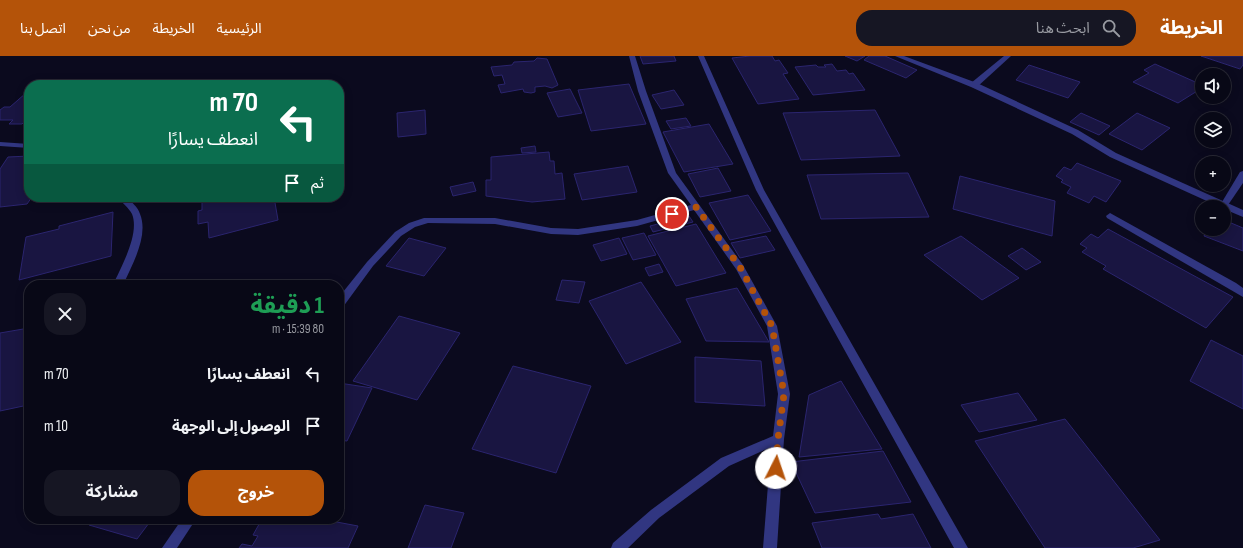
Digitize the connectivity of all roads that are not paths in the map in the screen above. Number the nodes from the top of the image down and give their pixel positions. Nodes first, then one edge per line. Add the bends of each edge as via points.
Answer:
1 (632, 56) edge
2 (701, 56) edge
3 (898, 56) edge
4 (1008, 56) edge
5 (974, 85) junction
6 (0, 144) edge
7 (24, 146) edge
8 (1243, 174) edge
9 (1210, 200) edge
10 (1227, 200) edge
11 (126, 202) edge
12 (696, 207) junction
13 (1231, 209) edge
14 (1243, 214) edge
15 (1110, 216) dead end
16 (120, 280) edge
17 (1243, 293) edge
18 (344, 298) edge
19 (778, 439) junction
20 (186, 524) edge
21 (169, 548) edge
22 (618, 548) edge
23 (770, 548) edge
24 (961, 548) edge

1 - 12 street via 672,173
2 - 24 street via 760,190
3 - 5 street
4 - 5 street
5 - 9 street
6 - 7 street
8 - 10 street
11 - 16 street via 136,213 138,226 133,251
12 - 18 street via 637,222 578,232 552,231 495,221 427,220 412,225 398,234
12 - 19 street via 740,267 772,326 784,394
13 - 14 street
15 - 17 street
19 - 22 street via 725,462 655,514
19 - 23 street
20 - 21 street

